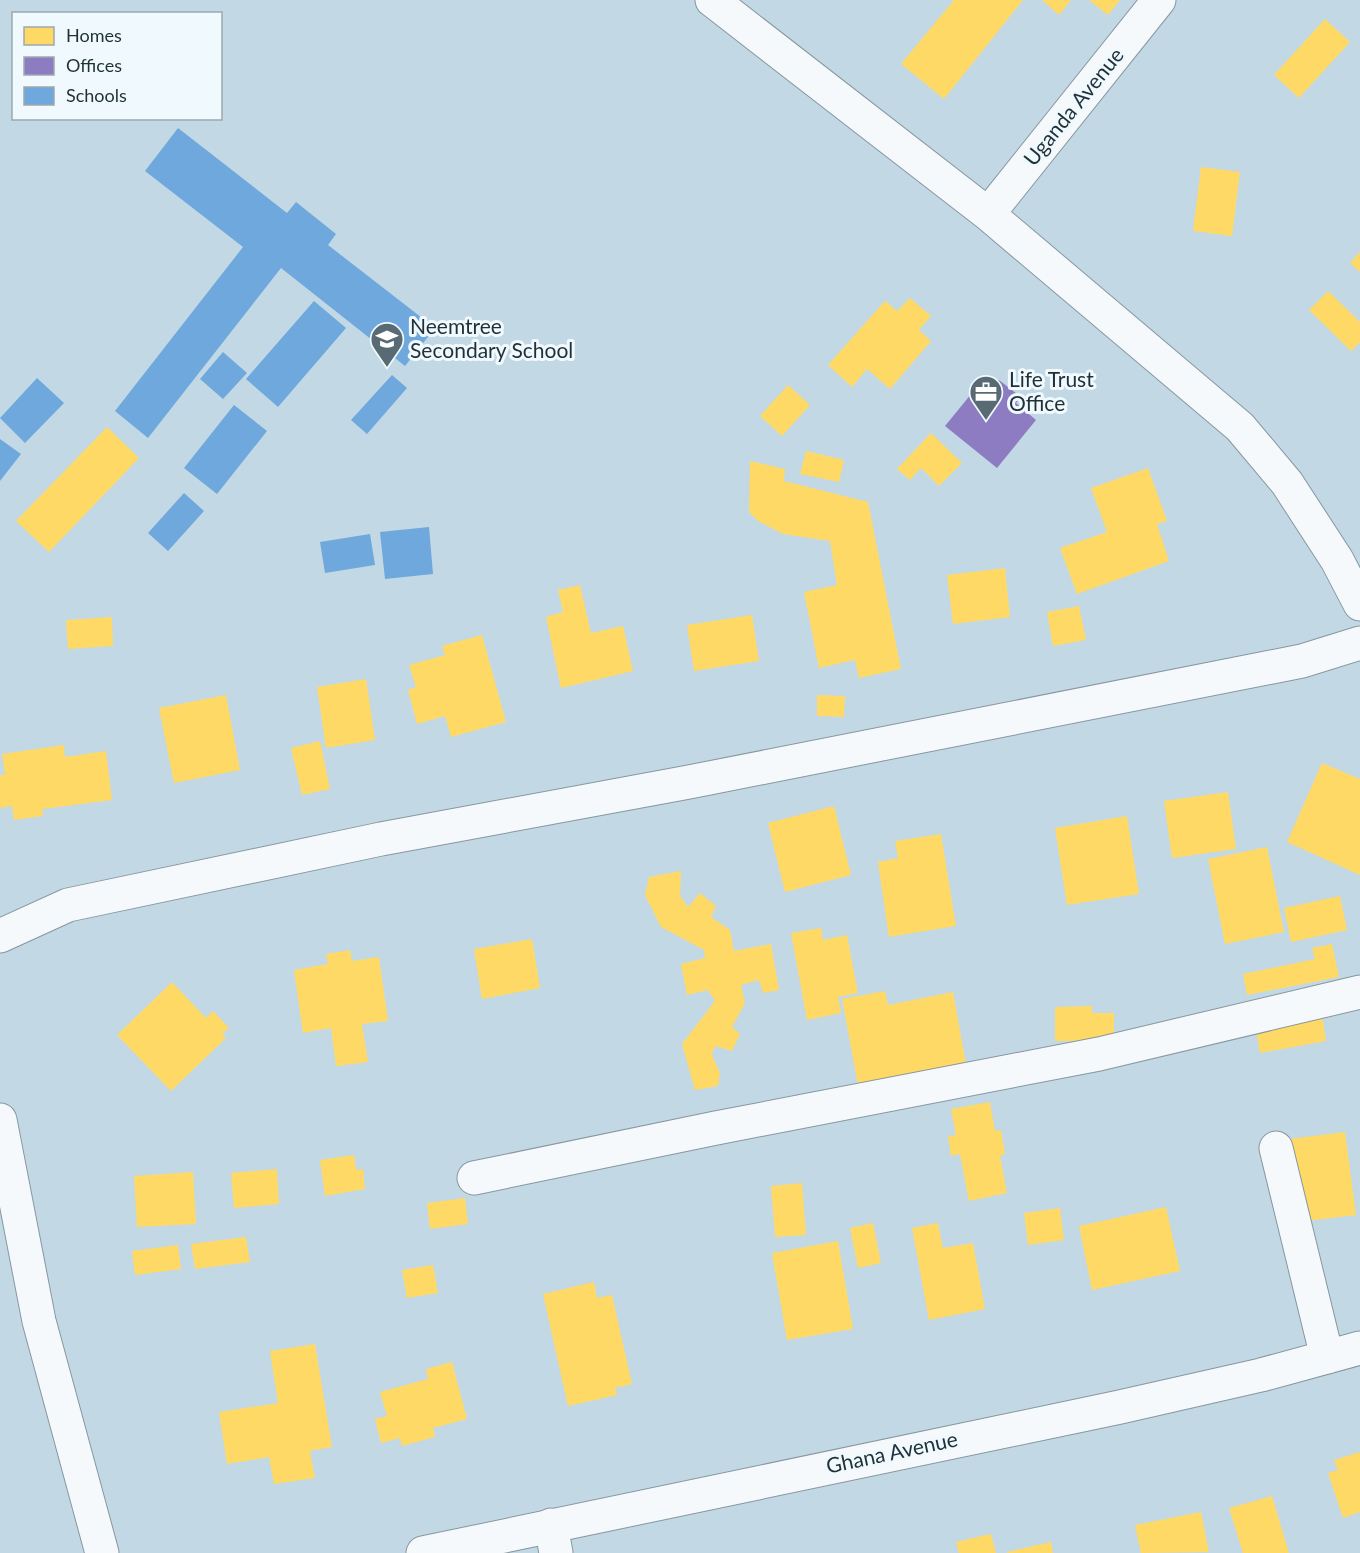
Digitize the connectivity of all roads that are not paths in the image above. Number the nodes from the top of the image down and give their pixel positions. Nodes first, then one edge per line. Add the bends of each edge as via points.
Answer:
1 (712, 0) edge
2 (1159, 0) edge
3 (988, 214) junction
4 (1360, 604) edge
5 (1360, 643) edge
6 (0, 936) edge
7 (1360, 992) edge
8 (0, 1120) edge
9 (1276, 1148) dead end
10 (474, 1178) dead end
11 (1360, 1348) edge
12 (1327, 1357) junction
13 (554, 1539) edge
14 (102, 1553) edge
15 (423, 1553) edge

1 - 3 street
2 - 3 street, Uganda Avenue
3 - 4 street via 1240,427 1287,483 1337,560
5 - 6 street via 1302,661 381,839 68,905
7 - 10 street via 1099,1054
8 - 14 street via 39,1321
9 - 12 street
11 - 12 street, Ghana Avenue
12 - 13 street, Ghana Avenue
13 - 15 street, Ghana Avenue

